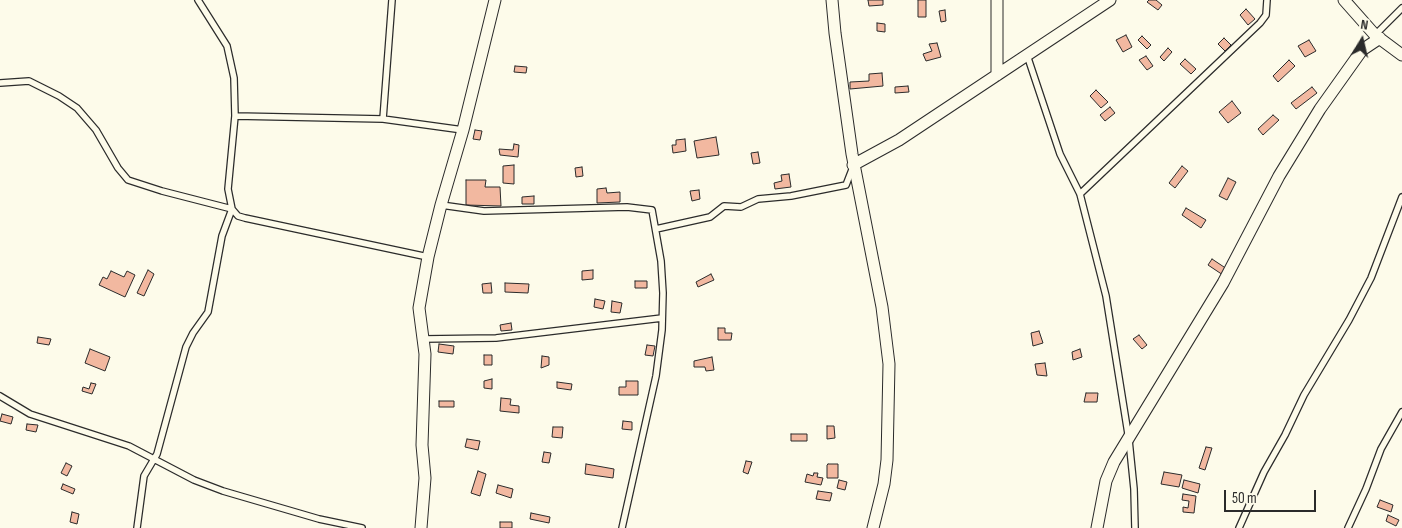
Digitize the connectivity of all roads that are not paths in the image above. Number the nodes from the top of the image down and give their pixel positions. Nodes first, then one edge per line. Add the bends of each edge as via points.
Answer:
1 (198, 0) edge
2 (392, 0) edge
3 (495, 0) edge
4 (832, 0) edge
5 (996, 0) edge
6 (1110, 0) edge
7 (1267, 0) edge
8 (1344, 0) edge
9 (1402, 8) edge
10 (1378, 36) junction
11 (1027, 55) junction
12 (1402, 55) edge
13 (997, 75) junction
14 (0, 83) edge
15 (235, 116) junction
16 (383, 118) junction
17 (464, 130) junction
18 (854, 165) junction
19 (1080, 194) junction
20 (1402, 197) edge
21 (441, 205) junction
22 (232, 209) junction
23 (656, 230) junction
24 (428, 256) junction
25 (662, 318) junction
26 (423, 339) junction
27 (0, 396) edge
28 (1402, 412) edge
29 (1129, 440) junction
30 (153, 458) junction
31 (137, 528) edge
32 (362, 528) edge
33 (421, 528) edge
34 (622, 528) edge
35 (873, 528) edge
36 (1097, 528) edge
37 (1134, 528) edge
38 (1239, 528) edge
39 (1348, 528) edge

1 - 15 lane via 227,46 234,78
2 - 16 lane
3 - 17 street
4 - 18 street
5 - 13 street
6 - 11 street
7 - 19 lane via 1266,15 1260,24
8 - 10 street
9 - 10 lane
10 - 12 street
10 - 29 street via 1362,50 1297,145 1223,283
11 - 13 street
11 - 19 lane via 1060,154
13 - 18 street via 899,140
14 - 22 lane via 29,81 77,108 96,130 128,180
15 - 16 lane
15 - 22 lane via 228,189
16 - 17 lane
17 - 21 street
18 - 23 lane via 846,185 758,199 741,207 724,206 710,217
18 - 35 street via 882,307 889,364 887,460
19 - 29 lane via 1106,296
20 - 38 lane via 1372,278 1304,395
21 - 23 lane via 484,211 640,208 652,210
21 - 24 street
22 - 24 lane via 245,218
22 - 30 lane via 222,236 208,312 186,347 157,454
23 - 25 lane via 661,262
24 - 26 street via 419,308
25 - 26 lane via 496,338
25 - 34 lane via 656,376
26 - 33 street via 422,445 425,478
27 - 30 lane via 30,414 129,446
28 - 39 lane via 1381,449
29 - 36 street via 1106,481
29 - 37 lane
30 - 31 lane via 144,476
30 - 32 lane via 194,480 230,493

